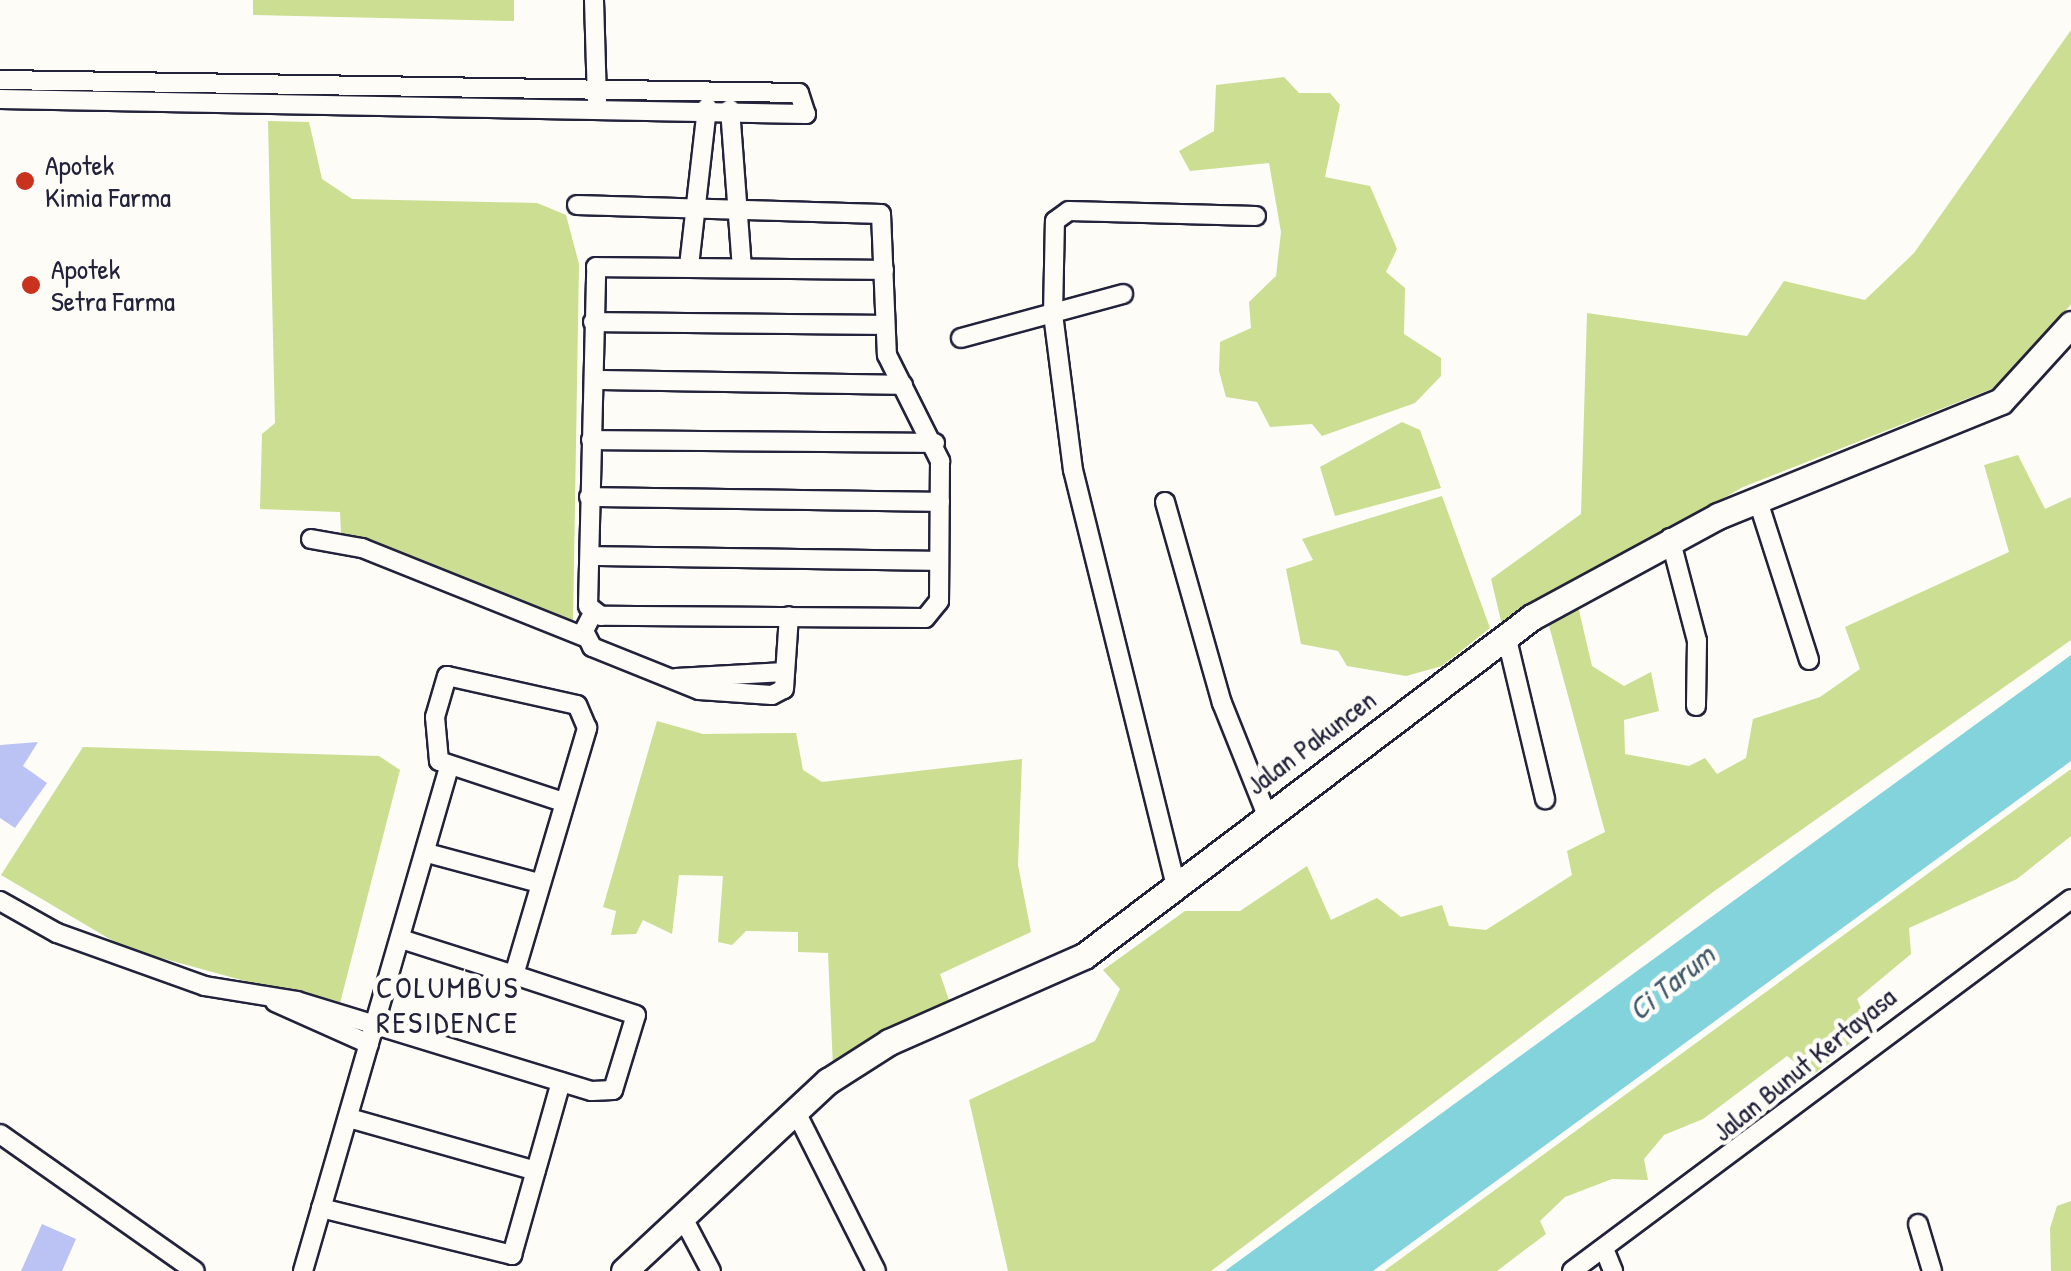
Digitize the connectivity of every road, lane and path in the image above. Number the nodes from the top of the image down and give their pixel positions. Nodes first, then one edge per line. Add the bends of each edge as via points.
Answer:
1 (594, 0) edge
2 (0, 80) edge
3 (596, 93) junction
4 (707, 93) junction
5 (731, 93) junction
6 (0, 99) edge
7 (597, 114) junction
8 (706, 116) junction
9 (729, 116) junction
10 (577, 205) dead end
11 (734, 208) junction
12 (698, 209) junction
13 (1256, 216) dead end
14 (689, 266) junction
15 (742, 267) junction
16 (884, 270) junction
17 (1123, 294) dead end
18 (1053, 314) junction
19 (593, 322) junction
20 (2071, 324) edge
21 (882, 325) junction
22 (960, 338) dead end
23 (594, 380) junction
24 (904, 386) junction
25 (591, 440) junction
26 (935, 444) junction
27 (590, 497) junction
28 (1758, 501) junction
29 (940, 502) junction
30 (1165, 502) dead end
31 (1670, 538) junction
32 (311, 539) dead end
33 (590, 556) junction
34 (937, 561) junction
35 (593, 613) junction
36 (789, 616) junction
37 (1506, 635) junction
38 (584, 637) junction
39 (1809, 660) dead end
40 (1696, 706) dead end
41 (449, 767) junction
42 (1544, 799) dead end
43 (562, 802) junction
44 (1266, 812) junction
45 (428, 853) junction
46 (1175, 882) junction
47 (539, 883) junction
48 (2071, 899) edge
49 (0, 900) edge
50 (401, 939) junction
51 (514, 975) junction
52 (371, 1036) junction
53 (560, 1082) junction
54 (795, 1110) junction
55 (349, 1118) junction
56 (0, 1134) edge
57 (536, 1171) junction
58 (321, 1208) junction
59 (682, 1218) junction
60 (1918, 1224) dead end
61 (1605, 1251) junction
62 (195, 1271) edge
63 (303, 1271) edge
64 (624, 1271) edge
65 (711, 1271) edge
66 (876, 1271) edge
67 (1572, 1271) edge
68 (1613, 1271) edge
69 (1932, 1271) edge

1 - 3 street
2 - 3 street
3 - 4 street
3 - 7 street
4 - 5 street
4 - 8 street
5 - 9 street
5 - 9 street via 804,93 806,114
6 - 7 street
7 - 8 street
8 - 9 street
8 - 12 street
9 - 11 street
10 - 12 street
11 - 12 street
11 - 15 street
11 - 16 street via 882,214
12 - 14 street
13 - 18 street via 1058,214
14 - 15 street
14 - 19 street via 596,266
15 - 16 street
16 - 21 street
17 - 18 street
18 - 22 street
18 - 46 street via 1085,534
19 - 21 street
19 - 23 street
20 - 28 street, Jalan Pakuncen via 2001,401
21 - 24 street
23 - 24 street
23 - 25 street
24 - 26 street
25 - 26 street
25 - 27 street
26 - 29 street
27 - 29 street
27 - 33 street
28 - 31 street, Jalan Pakuncen
28 - 39 street
29 - 34 street
30 - 44 street via 1226,717
31 - 37 street, Jalan Pakuncen
31 - 40 street via 1696,641
32 - 38 street via 362,548
33 - 34 street
33 - 35 street
34 - 36 street via 939,601 925,618
35 - 36 street
35 - 38 street
36 - 38 street via 785,672 772,695 699,690
37 - 42 street
37 - 44 street, Jalan Pakuncen
41 - 43 street
41 - 43 street via 434,751 448,676 577,705 587,728
41 - 45 street
43 - 47 street
44 - 46 street, Jalan Pakuncen
45 - 47 street
45 - 50 street
46 - 54 street, Jalan Pakuncen via 1084,956 889,1042
47 - 51 street
48 - 61 street, Jalan Bunut Kertayasa
49 - 52 street via 132,963
50 - 51 street
50 - 52 street
51 - 53 street via 636,1015 613,1090
52 - 53 street
52 - 55 street
53 - 57 street
54 - 59 street, Jalan Pakuncen
54 - 66 street
55 - 57 street
55 - 58 street
56 - 62 street
57 - 58 street via 515,1250 503,1258
58 - 63 street
59 - 64 street, Jalan Pakuncen
59 - 65 street
60 - 69 street
61 - 67 street, Jalan Bunut Kertayasa
61 - 68 street

